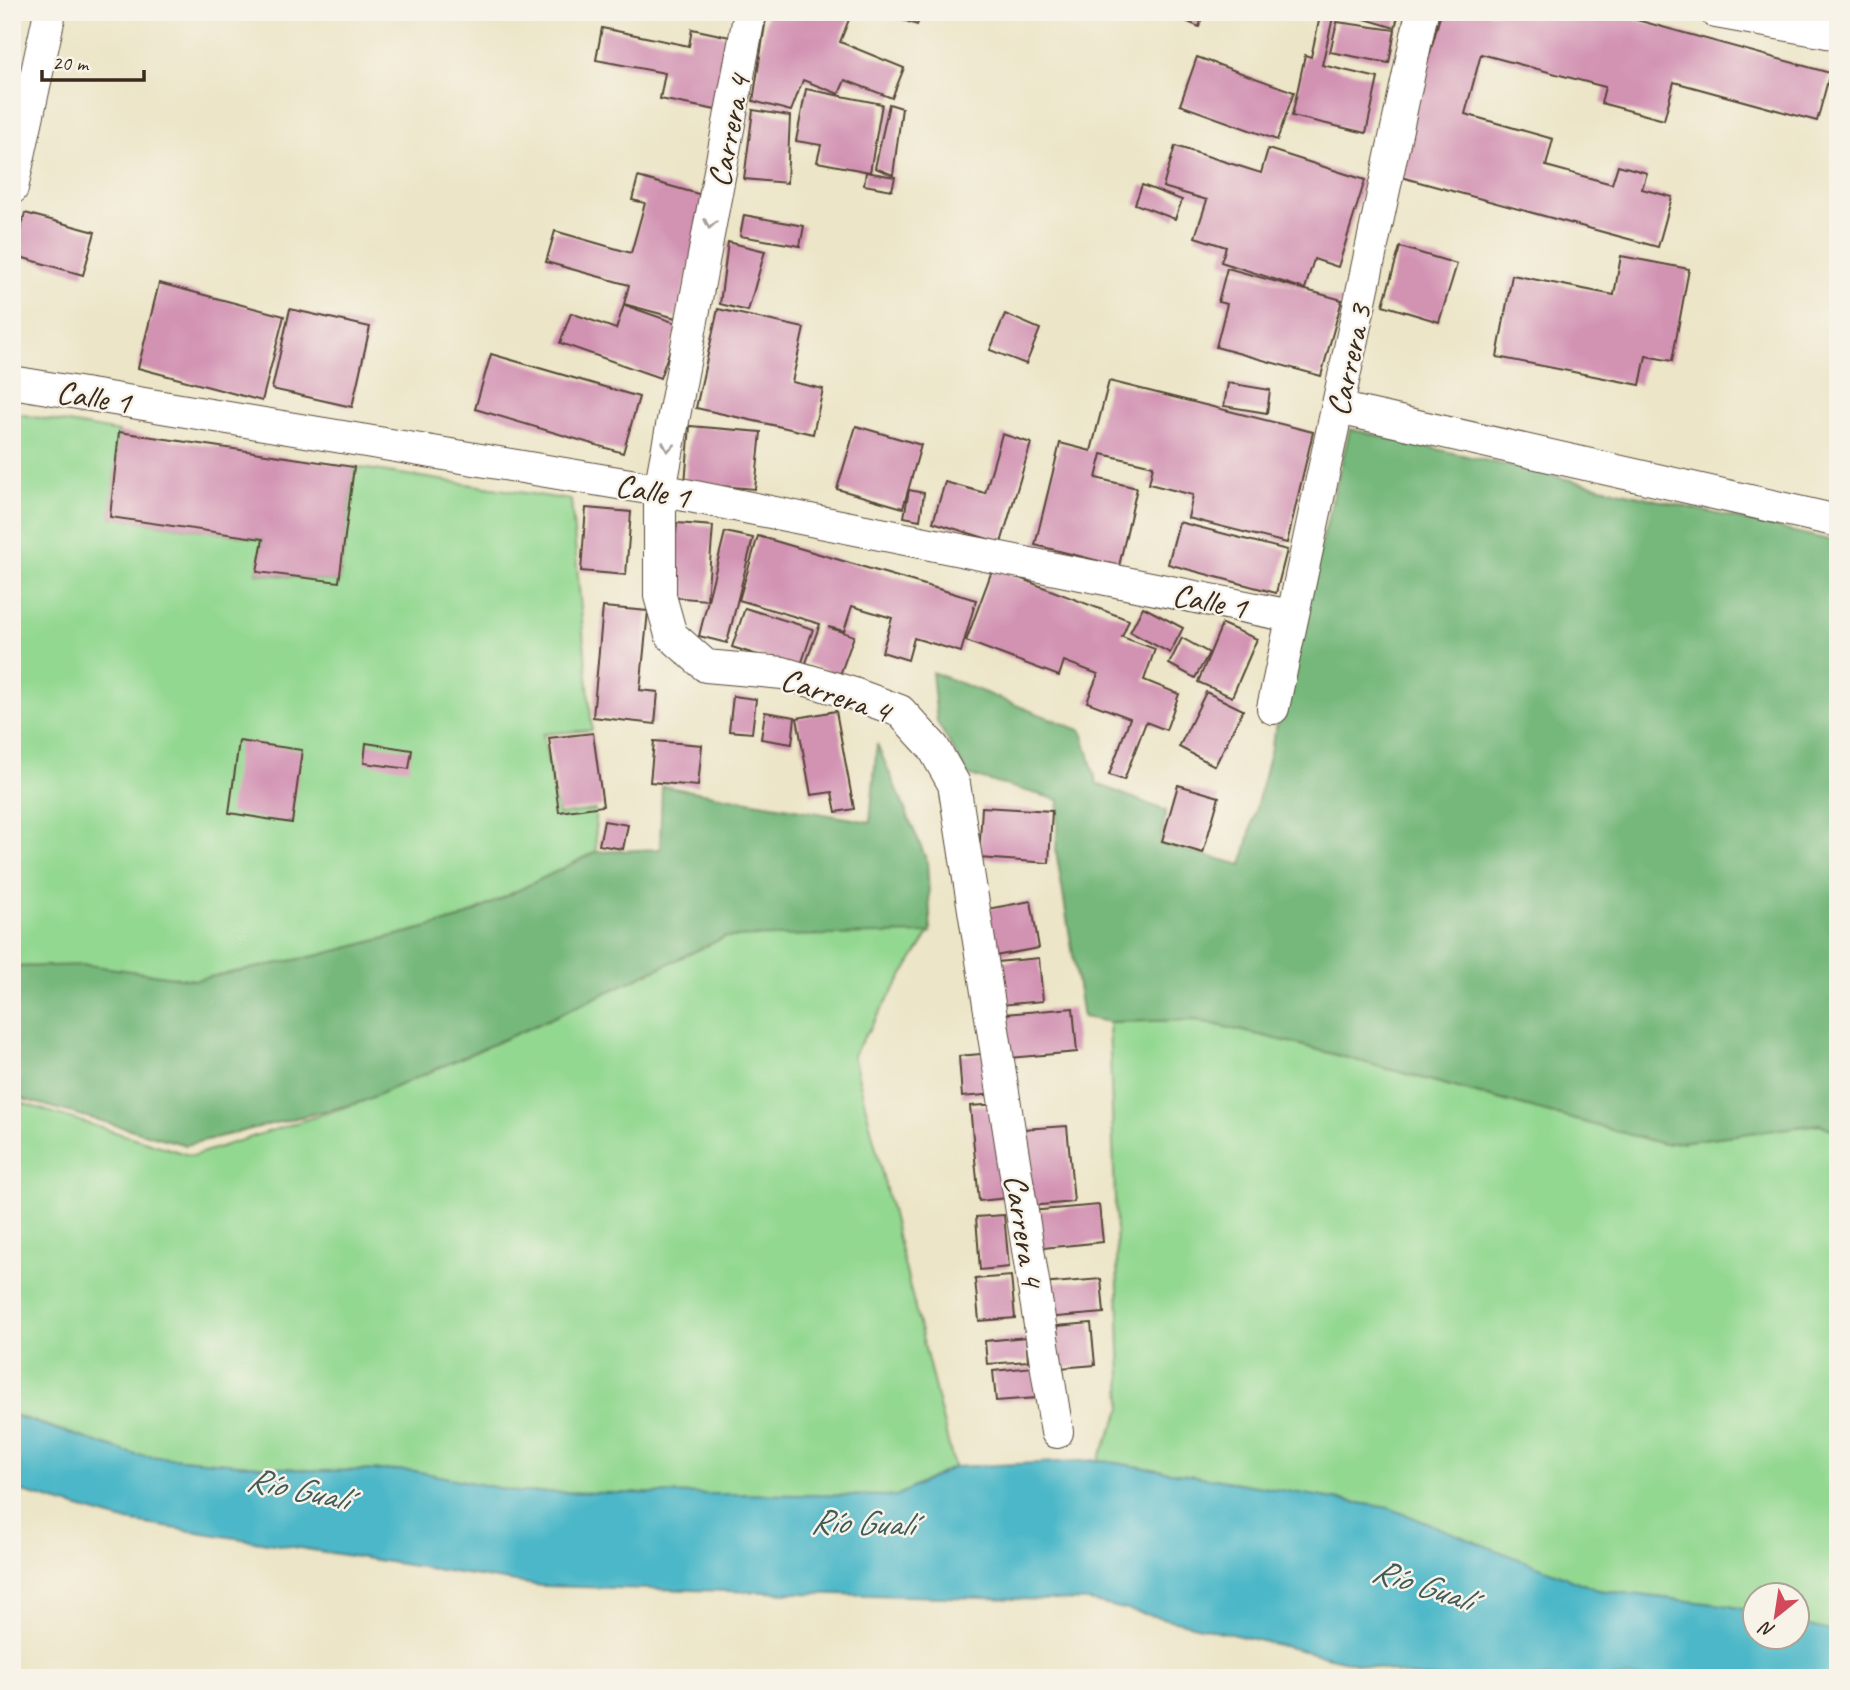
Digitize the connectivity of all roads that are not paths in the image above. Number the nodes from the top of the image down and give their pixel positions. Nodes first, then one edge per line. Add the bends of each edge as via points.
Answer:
1 (50, 12) edge
2 (750, 12) edge
3 (1422, 12) edge
4 (1716, 12) edge
5 (1834, 26) edge
6 (12, 188) edge
7 (12, 382) edge
8 (1338, 408) junction
9 (660, 490) junction
10 (1838, 521) edge
11 (1291, 616) junction
12 (1273, 708) dead end
13 (1058, 1432) dead end

1 - 6 street
2 -> 9 street, Carrera 4
3 - 8 street, Carrera 3
4 - 5 street
7 - 9 street, Calle 1
8 - 10 street
8 - 11 street, Carrera 3
9 - 11 street, Calle 1
9 - 13 street, Carrera 4 via 660,596 671,635 706,666 783,673 900,711 933,747 954,784
11 - 12 street, Carrera 3

